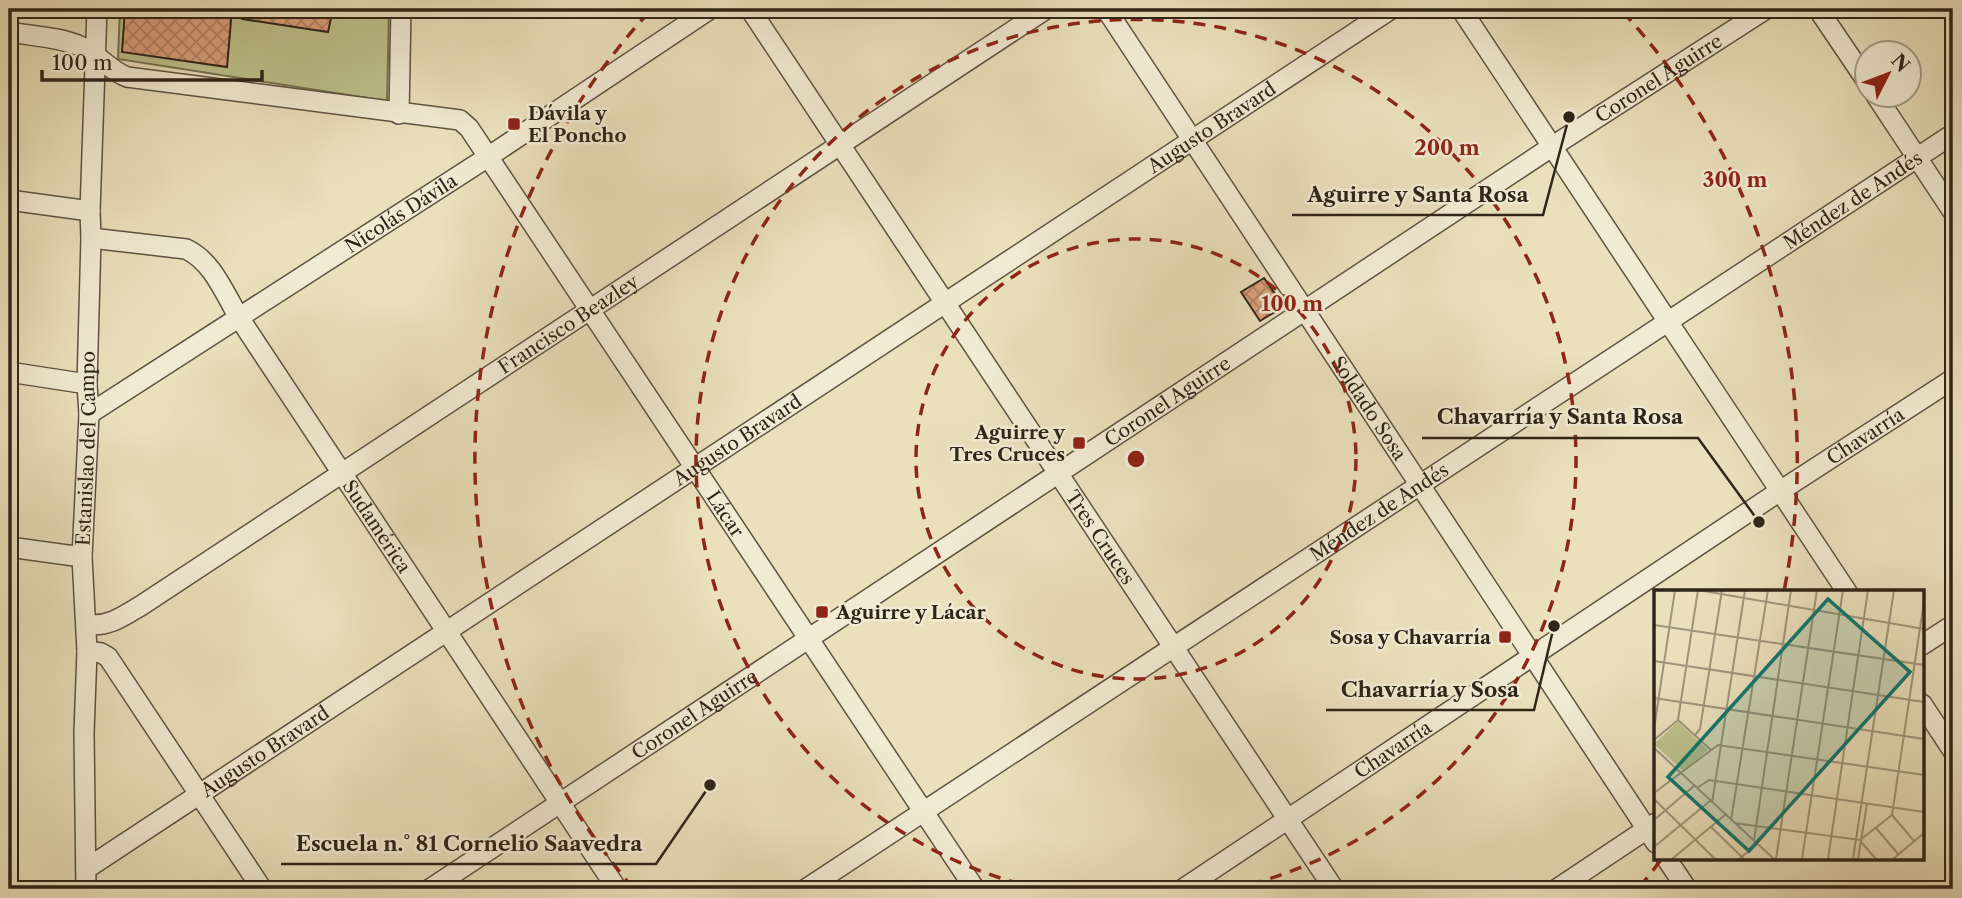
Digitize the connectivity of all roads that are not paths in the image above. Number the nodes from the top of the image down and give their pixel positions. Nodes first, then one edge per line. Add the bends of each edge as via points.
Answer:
1 (97, 9) edge
2 (401, 9) edge
3 (710, 9) edge
4 (750, 9) edge
5 (1046, 9) edge
6 (1106, 9) edge
7 (1391, 9) edge
8 (1461, 9) edge
9 (1766, 9) edge
10 (1818, 9) edge
11 (9, 32) edge
12 (97, 59) junction
13 (1854, 63) edge
14 (1884, 108) edge
15 (399, 114) junction
16 (1953, 134) edge
17 (1192, 140) junction
18 (839, 145) junction
19 (1553, 146) junction
20 (488, 157) junction
21 (1918, 158) junction
22 (9, 200) edge
23 (90, 211) junction
24 (1953, 212) edge
25 (92, 238) junction
26 (946, 304) junction
27 (591, 308) junction
28 (1305, 311) junction
29 (238, 316) junction
30 (1669, 322) junction
31 (9, 372) edge
32 (1953, 379) edge
33 (87, 384) junction
34 (89, 414) junction
35 (696, 468) junction
36 (342, 471) junction
37 (1058, 474) junction
38 (1420, 486) junction
39 (1780, 491) junction
40 (9, 547) edge
41 (82, 556) junction
42 (1846, 590) edge
43 (87, 624) junction
44 (1953, 625) edge
45 (447, 632) junction
46 (807, 639) junction
47 (1924, 644) edge
48 (1174, 648) junction
49 (87, 652) junction
50 (1533, 657) junction
51 (1924, 707) edge
52 (1953, 751) edge
53 (199, 795) junction
54 (560, 803) junction
55 (925, 812) junction
56 (1288, 819) junction
57 (1653, 832) edge
58 (1667, 860) edge
59 (86, 869) junction
60 (86, 889) edge
61 (262, 889) edge
62 (430, 889) edge
63 (617, 889) edge
64 (806, 889) edge
65 (975, 889) edge
66 (1183, 889) edge
67 (1334, 889) edge
68 (1557, 889) edge
69 (1687, 889) edge

1 - 12 street, Estanislao del Campo
2 - 15 street
3 - 20 street, Nicolás Dávila
4 - 18 street, Tres Cruces
5 - 18 street, Francisco Beazley
6 - 17 street, Soldado Sosa
7 - 17 street, Augusto Bravard
8 - 19 street
9 - 19 street, Coronel Aguirre
10 - 13 street
11 - 12 street, Lácar via 66,42
12 - 15 street, Lácar via 115,72 143,80
12 - 23 street, Estanislao del Campo
14 - 21 street
15 - 20 street, Lácar via 460,120
16 - 21 street, Méndez de Andés
17 - 26 street, Augusto Bravard
17 - 28 street, Soldado Sosa
18 - 26 street, Tres Cruces
18 - 27 street, Francisco Beazley
19 - 28 street, Coronel Aguirre
19 - 30 street
20 - 27 street, Lácar
20 - 29 street, Nicolás Dávila
21 - 24 street
21 - 30 street, Méndez de Andés
22 - 23 street
23 - 25 street, Estanislao del Campo
25 - 29 street, Sudamérica via 198,254
25 - 33 street, Estanislao del Campo
26 - 35 street, Augusto Bravard
26 - 37 street, Tres Cruces
27 - 35 street, Lácar
27 - 36 street, Francisco Beazley
28 - 37 street, Coronel Aguirre
28 - 38 street, Soldado Sosa
29 - 34 street, Nicolás Dávila
29 - 36 street, Sudamérica
30 - 38 street, Méndez de Andés
30 - 39 street
31 - 33 street
32 - 39 street, Chavarría
33 - 34 street, Estanislao del Campo
34 - 41 street, Estanislao del Campo
35 - 45 street, Augusto Bravard
35 - 46 street, Lácar
36 - 43 street, Francisco Beazley via 142,605 112,622
36 - 45 street, Sudamérica
37 - 46 street, Coronel Aguirre
37 - 48 street, Tres Cruces
38 - 48 street, Méndez de Andés
38 - 50 street, Soldado Sosa
39 - 42 street
39 - 50 street, Chavarría
40 - 41 street
41 - 43 street, Estanislao del Campo
43 - 49 street, Estanislao del Campo
44 - 47 street
45 - 53 street, Augusto Bravard
45 - 54 street, Sudamérica
46 - 54 street, Coronel Aguirre
46 - 55 street, Lácar
48 - 55 street, Méndez de Andés
48 - 56 street, Tres Cruces
49 - 53 street via 108,657
49 - 59 street, Estanislao del Campo
50 - 56 street, Chavarría
50 - 57 street, Soldado Sosa
51 - 52 street
53 - 59 street, Augusto Bravard
53 - 61 street
54 - 62 street, Coronel Aguirre
54 - 63 street, Sudamérica
55 - 64 street, Méndez de Andés
55 - 65 street, Lácar
56 - 66 street, Chavarría
56 - 67 street, Tres Cruces
57 - 68 street
58 - 69 street
59 - 60 street, Estanislao del Campo

